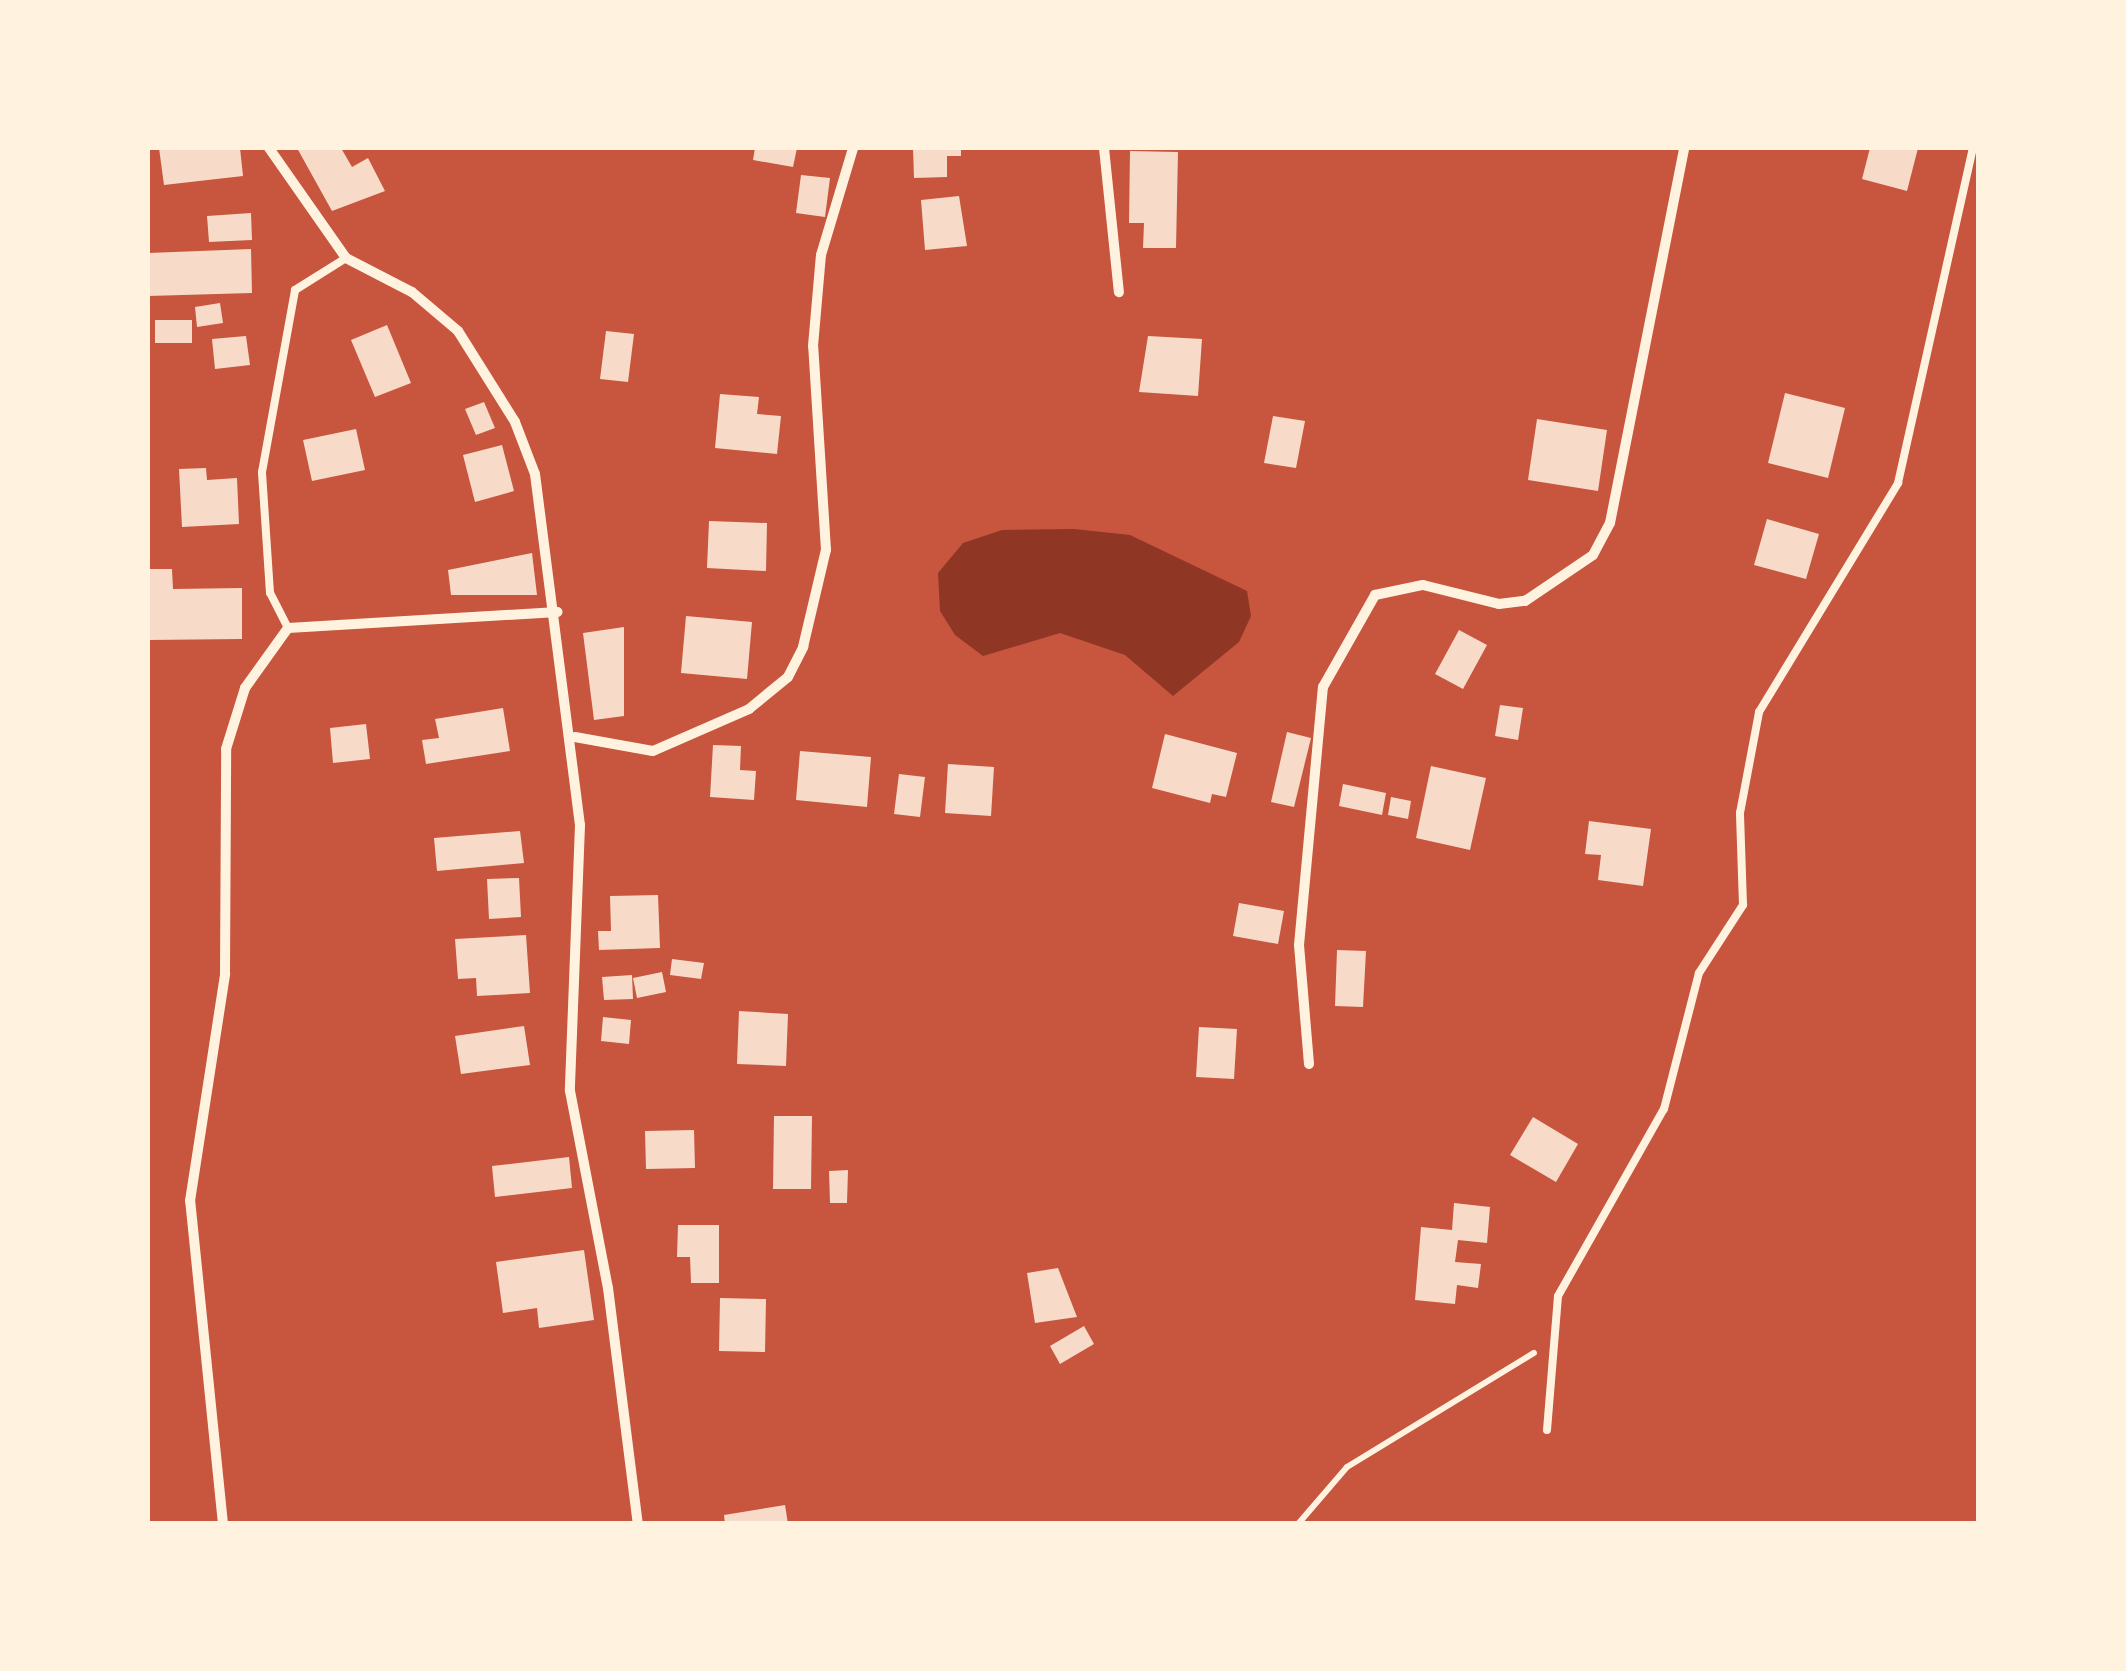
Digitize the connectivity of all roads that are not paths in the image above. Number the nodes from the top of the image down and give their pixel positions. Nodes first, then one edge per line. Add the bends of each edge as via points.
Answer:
1 (269, 148) edge
2 (853, 148) edge
3 (1104, 148) edge
4 (1684, 148) edge
5 (1973, 148) edge
6 (346, 258) junction
7 (1119, 292) dead end
8 (558, 612) junction
9 (288, 628) junction
10 (574, 737) junction
11 (1310, 1064) dead end
12 (1546, 1430) dead end
13 (223, 1524) edge
14 (638, 1524) edge

1 - 6 street
2 - 10 street via 821,255 813,346 826,550 803,647 788,677 749,710 653,752
3 - 7 street
4 - 11 street via 1610,523 1593,555 1524,601 1394,586 1356,621 1323,687 1302,888
5 - 12 lane via 1898,483 1759,712 1740,813 1743,905 1699,973 1664,1109 1558,1296
6 - 8 street via 412,292 458,331 515,422 535,474
6 - 9 lane via 296,290 262,472 270,593
8 - 9 street
8 - 10 street
9 - 13 street via 264,651 226,749 224,974 190,1202
10 - 14 street via 570,1091 608,1288

